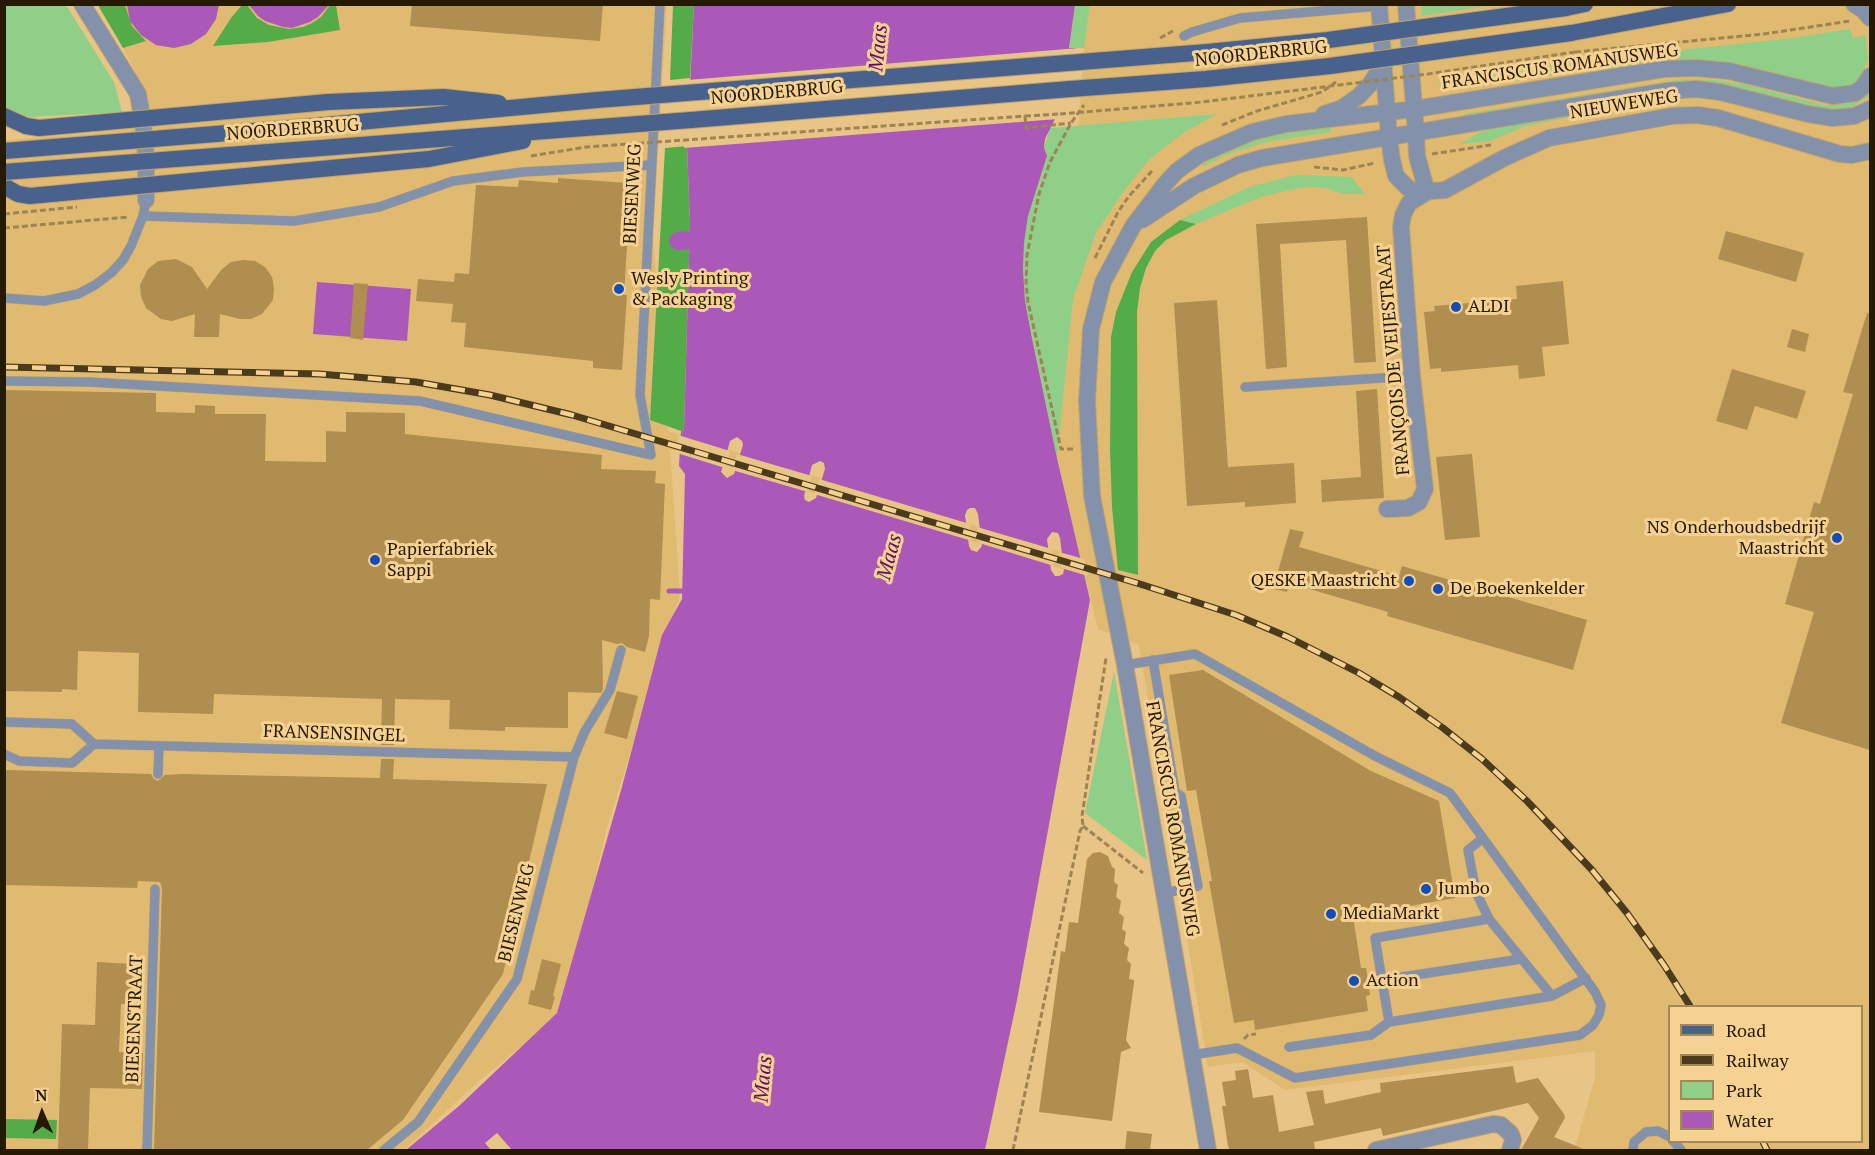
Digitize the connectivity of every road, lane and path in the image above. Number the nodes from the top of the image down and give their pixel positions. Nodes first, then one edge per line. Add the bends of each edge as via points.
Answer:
1 (82, 4) edge
2 (660, 4) edge
3 (1273, 4) edge
4 (1406, 4) edge
5 (1585, 4) edge
6 (1728, 4) edge
7 (1854, 4) edge
8 (1379, 5) edge
9 (1278, 15) junction
10 (1870, 18) edge
11 (1184, 36) dead end
12 (1383, 64) junction
13 (1870, 76) edge
14 (526, 106) junction
15 (1414, 109) junction
16 (1870, 109) edge
17 (1387, 112) junction
18 (4, 116) edge
19 (1025, 116) junction
20 (1303, 122) junction
21 (568, 130) junction
22 (1416, 134) junction
23 (1389, 138) junction
24 (4, 151) edge
25 (1870, 151) edge
26 (527, 157) dead end
27 (651, 165) junction
28 (1355, 166) dead end
29 (1312, 167) dead end
30 (4, 172) edge
31 (4, 186) edge
32 (1427, 192) junction
33 (84, 199) junction
34 (145, 208) junction
35 (4, 214) edge
36 (1133, 226) junction
37 (4, 228) edge
38 (4, 298) edge
39 (1412, 376) junction
40 (4, 381) edge
41 (1245, 387) dead end
42 (1075, 449) dead end
43 (1387, 509) dead end
44 (621, 650) dead end
45 (1107, 655) dead end
46 (1153, 660) junction
47 (1125, 665) junction
48 (4, 722) edge
49 (94, 744) junction
50 (159, 746) junction
51 (4, 754) edge
52 (574, 757) junction
53 (158, 774) dead end
54 (1083, 826) junction
55 (1482, 839) junction
56 (1144, 877) dead end
57 (155, 889) dead end
58 (1165, 893) junction
59 (1489, 919) junction
60 (1521, 959) junction
61 (1586, 978) junction
62 (1382, 980) junction
63 (1552, 996) junction
64 (1389, 1022) junction
65 (1256, 1034) dead end
66 (1248, 1035) dead end
67 (1289, 1047) dead end
68 (1192, 1055) junction
69 (1668, 1136) edge
70 (1406, 1147) edge
71 (147, 1150) edge
72 (384, 1150) edge
73 (1013, 1150) edge
74 (1208, 1150) edge
75 (1376, 1150) edge
76 (1510, 1150) edge
77 (1633, 1150) edge

1 - 34 street via 138,94 145,145
2 - 27 lane, BIESENWEG
3 - 9 lane
4 - 15 street
5 - 14 main road, NOORDERBRUG, bridge via 1328,40 1207,52
6 - 21 main road, NOORDERBRUG, bridge via 1571,33 1401,58 1206,80
7 - 10 street
8 - 9 lane
8 - 12 street
9 - 11 lane via 1240,18
10 - 19 path, bridge via 1764,34 1575,52 1202,102
12 - 17 street
12 - 20 street via 1371,83 1348,104
13 - 15 street, FRANCISCUS ROMANUSWEG via 1855,93 1833,96 1729,71 1664,69
14 - 18 main road, bridge via 420,97 39,128
14 - 24 main road, NOORDERBRUG, bridge
15 - 17 street, FRANCISCUS ROMANUSWEG
15 - 22 street
16 - 22 street, FRANCISCUS ROMANUSWEG via 1854,116 1833,118 1696,89
17 - 20 street, FRANCISCUS ROMANUSWEG
17 - 23 street
19 - 26 path, bridge via 586,147
19 - 42 path via 1026,128 1071,123 1050,162 1039,194 1027,255 1026,283 1061,449
20 - 36 street, FRANCISCUS ROMANUSWEG via 1252,132 1199,155 1177,171
21 - 30 main road, NOORDERBRUG, bridge
21 - 33 main road, bridge via 429,159
22 - 23 street, FRANCISCUS ROMANUSWEG
22 - 32 street via 1417,156
23 - 32 street via 1396,176 1408,188
23 - 36 street, FRANCISCUS ROMANUSWEG via 1280,153 1238,165 1194,186
25 - 32 street, NIEUWEWEG via 1840,154 1718,118 1672,116 1550,138 1445,190
27 - 34 lane via 523,172 453,181 379,207 294,221
27 - 40 lane, BIESENWEG via 640,395 651,455 420,401 89,382
28 - 29 path via 1343,170
31 - 33 main road via 30,196
32 - 39 street, FRANÇOIS DE VEIJESTRAAT via 1409,203 1401,227
33 - 35 path, bridge
34 - 37 path
34 - 38 lane via 123,260 95,285 78,294 44,301
36 - 47 street, FRANCISCUS ROMANUSWEG via 1096,304 1087,381 1093,503
39 - 41 lane
39 - 43 street, FRANÇOIS DE VEIJESTRAAT via 1425,489 1419,502 1408,508
44 - 52 lane, BIESENWEG via 610,690
45 - 54 path
46 - 47 lane
46 - 55 lane via 1195,654 1375,756 1450,793
46 - 58 lane via 1175,792 1182,796 1198,886
47 - 58 street, FRANCISCUS ROMANUSWEG
48 - 49 lane via 72,724
49 - 50 lane, FRANSENSINGEL
49 - 51 lane via 72,763 19,761
50 - 52 lane, FRANSENSINGEL
50 - 53 lane
52 - 72 lane, BIESENWEG via 517,979 418,1122
54 - 56 path via 1142,871
54 - 73 path
55 - 59 lane via 1468,850 1476,892
55 - 61 lane
57 - 71 lane, BIESENSTRAAT
58 - 68 street, FRANCISCUS ROMANUSWEG
59 - 60 lane
59 - 62 lane via 1376,938
60 - 62 lane
60 - 63 lane
61 - 63 lane
61 - 68 lane via 1600,1005 1599,1015 1580,1035 1295,1078 1237,1048
62 - 64 lane
63 - 64 lane
64 - 67 lane via 1371,1035
65 - 66 path
68 - 74 street, FRANCISCUS ROMANUSWEG
69 - 77 lane via 1646,1131 1634,1142
70 - 75 street
70 - 76 street via 1493,1124 1501,1125 1511,1134

